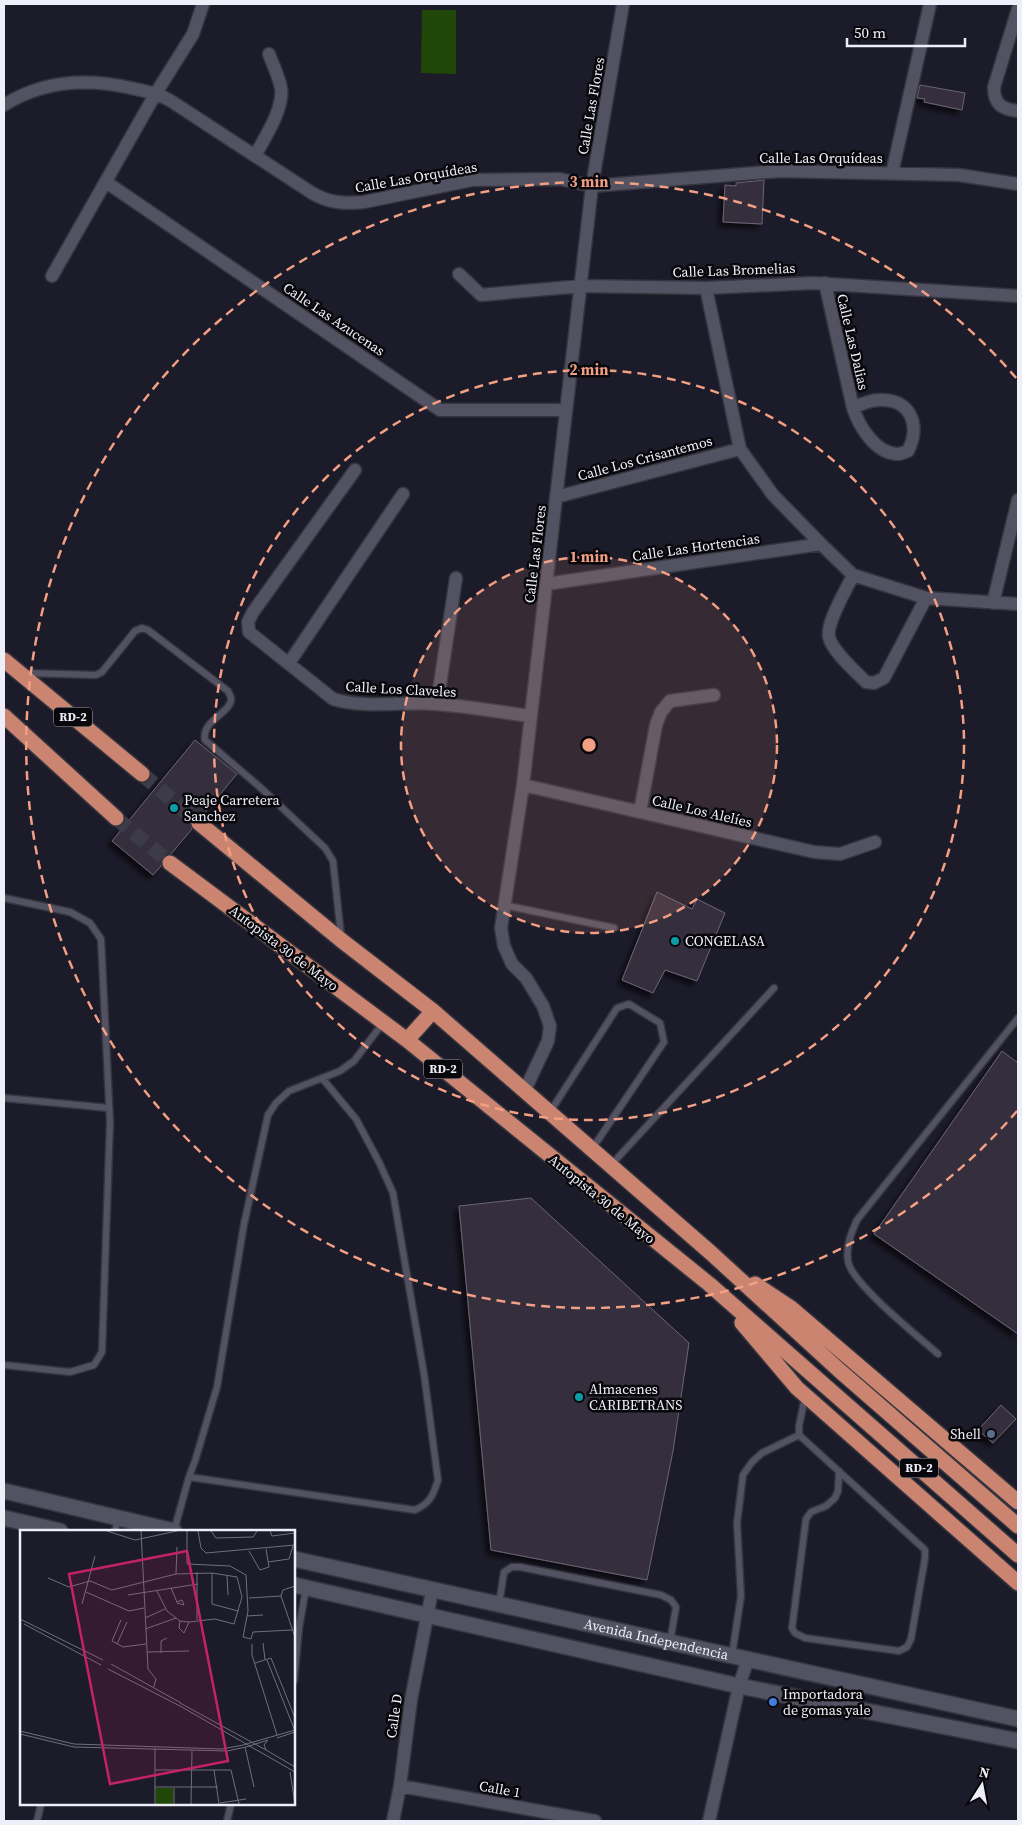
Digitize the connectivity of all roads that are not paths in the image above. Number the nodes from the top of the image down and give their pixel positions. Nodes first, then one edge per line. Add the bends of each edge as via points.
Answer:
1 (203, 4) edge
2 (623, 4) edge
3 (930, 4) edge
4 (1018, 9) edge
5 (269, 54) dead end
6 (156, 93) junction
7 (4, 105) edge
8 (1012, 110) edge
9 (255, 156) junction
10 (892, 173) junction
11 (106, 182) junction
12 (1018, 184) edge
13 (592, 186) junction
14 (459, 274) dead end
15 (52, 276) dead end
16 (825, 283) junction
17 (581, 286) junction
18 (706, 288) junction
19 (1018, 296) edge
20 (852, 408) junction
21 (566, 410) junction
22 (740, 449) junction
23 (355, 470) dead end
24 (403, 494) dead end
25 (556, 497) junction
26 (1018, 500) edge
27 (821, 544) junction
28 (853, 575) junction
29 (456, 578) dead end
30 (546, 584) junction
31 (926, 598) junction
32 (993, 603) junction
33 (1018, 604) edge
34 (4, 660) edge
35 (289, 663) junction
36 (20, 673) junction
37 (714, 695) dead end
38 (437, 704) junction
39 (4, 716) edge
40 (531, 716) junction
41 (142, 774) tunnel mouth
42 (523, 785) junction
43 (640, 812) junction
44 (116, 818) tunnel mouth
45 (200, 823) tunnel mouth
46 (875, 842) dead end
47 (170, 862) tunnel mouth
48 (4, 898) edge
49 (504, 905) junction
50 (614, 928) dead end
51 (341, 940) junction
52 (774, 988) dead end
53 (433, 1011) junction
54 (1018, 1018) edge
55 (384, 1022) junction
56 (407, 1040) junction
57 (322, 1078) junction
58 (525, 1090) junction
59 (4, 1098) edge
60 (109, 1108) junction
61 (550, 1112) junction
62 (592, 1149) junction
63 (611, 1165) junction
64 (711, 1253) junction
65 (708, 1284) junction
66 (938, 1354) dead end
67 (4, 1365) edge
68 (806, 1396) junction
69 (799, 1436) junction
70 (839, 1471) junction
71 (189, 1477) junction
72 (4, 1491) edge
73 (1018, 1502) edge
74 (4, 1518) edge
75 (117, 1525) edge
76 (1018, 1526) edge
77 (56, 1530) edge
78 (164, 1530) edge
79 (174, 1530) edge
80 (1018, 1555) edge
81 (295, 1559) edge
82 (1018, 1583) edge
83 (300, 1587) edge
84 (432, 1591) junction
85 (499, 1605) junction
86 (427, 1615) junction
87 (670, 1642) junction
88 (732, 1656) junction
89 (748, 1660) junction
90 (295, 1668) edge
91 (739, 1686) junction
92 (1018, 1719) edge
93 (1018, 1741) edge
94 (400, 1786) junction
95 (41, 1805) edge
96 (231, 1805) edge
97 (36, 1821) edge
98 (227, 1821) edge
99 (393, 1821) edge
100 (595, 1821) edge
101 (709, 1821) edge

1 - 6 street via 193,34
2 - 13 street, Calle Las Flores
3 - 10 street
4 - 8 street via 994,87 996,100
5 - 9 street via 281,87 280,101
6 - 7 street, Calle Las Orquídeas via 77,82 38,89
6 - 9 street, Calle Las Orquídeas
6 - 11 street
9 - 13 street, Calle Las Orquídeas via 321,199 348,204 472,180 560,178
10 - 12 street, Calle Las Orquídeas via 959,175
10 - 13 street, Calle Las Orquídeas via 781,171
11 - 15 street
11 - 21 street, Calle Las Azucenas via 440,410
13 - 17 street, Calle Las Flores
14 - 17 street, Calle Las Bromelias via 481,295
16 - 18 street, Calle Las Bromelias
16 - 19 street, Calle Las Bromelias
16 - 20 street, Calle Las Dalias
17 - 18 street, Calle Las Bromelias
17 - 21 street, Calle Las Flores
18 - 22 street
20 - 20 street, Calle Las Dalias via 880,448 898,454 908,451 915,430 911,414 902,406 880,400
21 - 25 street, Calle Las Flores
22 - 25 street, Calle Los Crisantemos
22 - 27 street via 773,495
23 - 35 street, Calle Los Claveles via 248,622 249,632
24 - 35 street
25 - 30 street, Calle Las Flores
26 - 32 street
27 - 28 street
27 - 30 street, Calle Las Hortencias
28 - 31 street
28 - 31 street via 829,627 829,637 833,646 866,682 874,683 884,678
29 - 38 street
30 - 40 street, Calle Las Flores
31 - 32 street
32 - 33 street
34 - 36 highway, RD-2
35 - 38 street, Calle Los Claveles via 333,699 348,704
36 - 41 highway, RD-2
36 - 51 lane via 96,675 102,672 135,631 142,628 228,691 229,704 206,729 205,740 325,848 332,861
37 - 43 street via 670,701 661,712
38 - 40 street, Calle Los Claveles
39 - 44 highway
40 - 42 street, Calle Las Flores
42 - 43 street, Calle Los Alelíes
42 - 49 street, Calle Las Flores
43 - 46 street, Calle Los Alelíes via 814,852 840,854
45 - 51 highway, Autopista 30 de Mayo / RD-2
47 - 55 highway, Autopista 30 de Mayo / RD-2
48 - 60 lane via 70,912 90,923 101,938
49 - 50 lane
49 - 58 street, Calle Las Flores via 501,928 504,946 512,964 526,978 543,1006 550,1026 548,1042
51 - 53 highway, Autopista 30 de Mayo / RD-2
52 - 63 lane
53 - 56 highway
53 - 58 highway, Autopista 30 de Mayo / RD-2
54 - 66 lane via 857,1220 847,1248 848,1263 862,1284
55 - 56 highway, Autopista 30 de Mayo / RD-2
55 - 57 lane via 354,1061
56 - 65 highway, Autopista 30 de Mayo / RD-2
57 - 71 lane via 289,1091 268,1115 244,1224 218,1387
57 - 71 lane via 356,1119 393,1194 424,1374 438,1480 433,1497 415,1510
58 - 61 highway, Autopista 30 de Mayo / RD-2
59 - 60 lane
60 - 67 lane via 102,1352 94,1365 70,1372
61 - 62 highway, Autopista 30 de Mayo / RD-2
61 - 62 lane via 617,1008 629,1004 660,1023 664,1042
62 - 63 highway, Autopista 30 de Mayo / RD-2
63 - 64 highway, Autopista 30 de Mayo / RD-2
64 - 73 highway via 791,1308
64 - 76 highway, Autopista 30 de Mayo / RD-2
65 - 68 highway
65 - 80 highway, Autopista 30 de Mayo / RD-2
68 - 69 lane
68 - 82 highway
69 - 70 lane
69 - 88 lane via 762,1454 742,1475 737,1523 741,1596
70 - 70 lane via 835,1498 811,1512 806,1519 792,1628 805,1638 903,1650 910,1644 913,1631 924,1550
71 - 79 lane
72 - 75 street
74 - 77 street
75 - 78 street
81 - 84 street, Avenida Independencia
83 - 86 street, Avenida Independencia
83 - 90 lane
84 - 85 street, Avenida Independencia
84 - 86 street, Calle D
85 - 87 street, Avenida Independencia
85 - 87 lane via 504,1572 512,1567 661,1595 676,1607
86 - 91 street, Avenida Independencia
86 - 94 street, Calle D via 411,1700
87 - 88 street, Avenida Independencia
88 - 89 street, Avenida Independencia
89 - 91 street
89 - 92 street, Avenida Independencia
91 - 93 street, Avenida Independencia
91 - 101 street
94 - 99 street, Calle D
94 - 100 street, Calle 1
95 - 97 lane
96 - 98 lane

